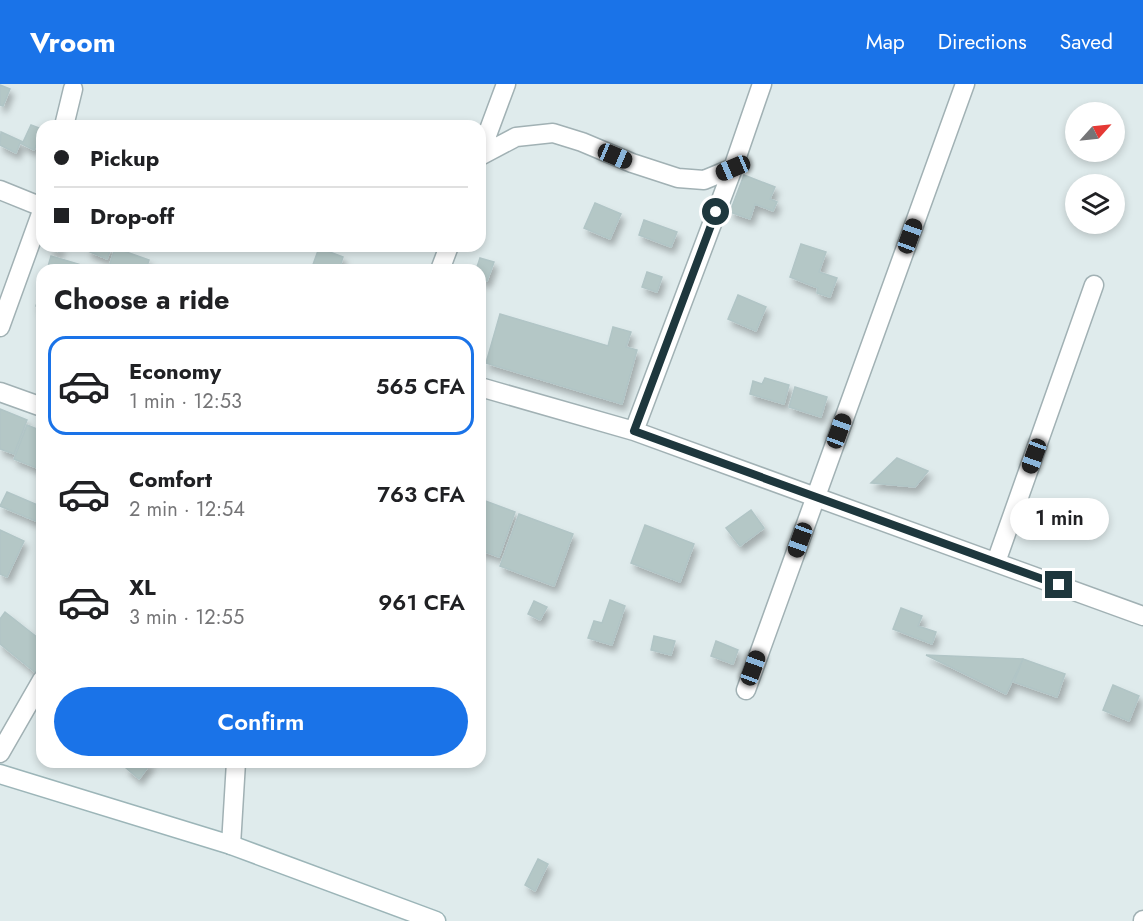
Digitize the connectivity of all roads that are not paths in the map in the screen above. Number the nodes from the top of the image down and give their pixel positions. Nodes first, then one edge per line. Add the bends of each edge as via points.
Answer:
1 (506, 84) edge
2 (762, 84) edge
3 (965, 84) edge
4 (74, 89) dead end
5 (66, 120) edge
6 (486, 139) edge
7 (486, 152) edge
8 (733, 168) junction
9 (0, 190) edge
10 (36, 205) edge
11 (36, 228) edge
12 (1094, 285) dead end
13 (0, 327) edge
14 (486, 389) edge
15 (0, 392) edge
16 (36, 405) edge
17 (634, 431) junction
18 (815, 497) junction
19 (996, 562) junction
20 (1143, 616) edge
21 (36, 690) edge
22 (746, 690) dead end
23 (0, 753) edge
24 (236, 768) edge
25 (0, 774) edge
26 (231, 845) junction
27 (436, 921) edge

1 - 6 street
2 - 8 street
3 - 18 street
4 - 5 street
7 - 8 street via 516,138 553,133 678,178 704,180
8 - 17 street
9 - 10 street
11 - 13 street
12 - 19 street
14 - 17 street
15 - 16 street
17 - 18 street
18 - 19 street
18 - 22 street
19 - 20 street
21 - 23 street
24 - 26 street
25 - 26 street
26 - 27 street

